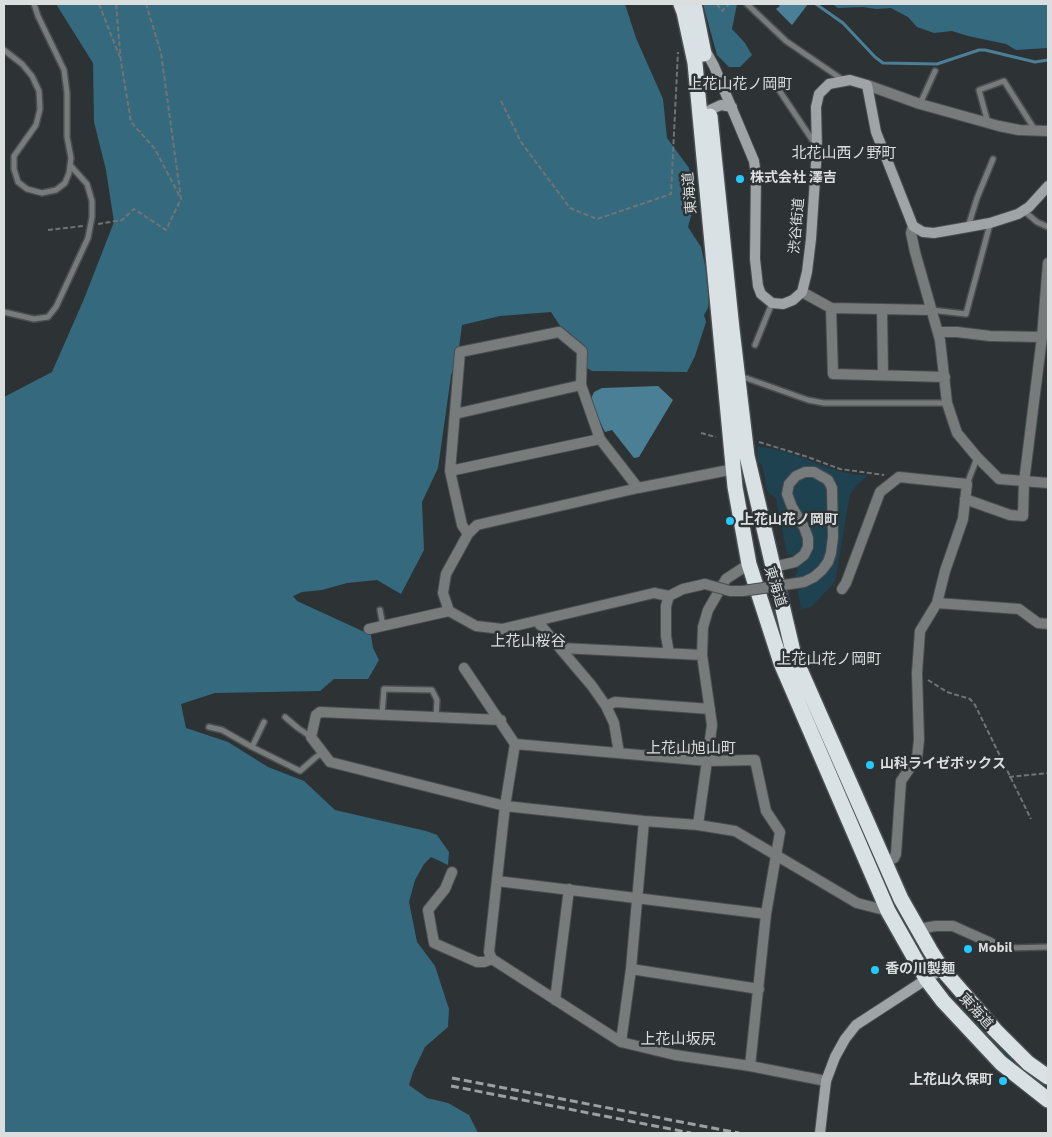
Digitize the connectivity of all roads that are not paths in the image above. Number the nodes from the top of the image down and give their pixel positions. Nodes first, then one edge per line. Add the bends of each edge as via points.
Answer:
1 (34, 4) edge
2 (681, 4) edge
3 (694, 4) edge
4 (746, 4) edge
5 (702, 44) junction
6 (4, 50) edge
7 (935, 71) dead end
8 (843, 80) junction
9 (775, 84) dead end
10 (867, 85) junction
11 (920, 104) junction
12 (732, 107) junction
13 (710, 110) junction
14 (988, 124) junction
15 (1036, 131) junction
16 (1048, 131) edge
17 (817, 148) junction
18 (994, 159) dead end
19 (70, 165) junction
20 (1048, 186) edge
21 (1024, 211) junction
22 (990, 223) junction
23 (913, 226) junction
24 (968, 227) junction
25 (1048, 227) edge
26 (1048, 263) edge
27 (802, 292) junction
28 (772, 303) junction
29 (832, 308) junction
30 (882, 309) junction
31 (930, 310) junction
32 (4, 312) edge
33 (938, 332) junction
34 (1042, 337) junction
35 (755, 345) dead end
36 (883, 375) junction
37 (945, 377) junction
38 (738, 378) junction
39 (581, 386) junction
40 (947, 403) junction
41 (455, 414) junction
42 (600, 440) junction
43 (977, 457) junction
44 (734, 469) junction
45 (450, 471) junction
46 (1024, 482) junction
47 (1048, 483) edge
48 (967, 484) junction
49 (638, 488) junction
50 (965, 499) junction
51 (468, 534) junction
52 (749, 564) junction
53 (773, 567) junction
54 (842, 590) dead end
55 (669, 596) junction
56 (937, 603) junction
57 (380, 610) dead end
58 (450, 611) junction
59 (537, 621) junction
60 (1048, 624) edge
61 (383, 626) junction
62 (369, 629) dead end
63 (562, 648) junction
64 (669, 653) junction
65 (702, 655) junction
66 (464, 668) dead end
67 (606, 706) junction
68 (710, 709) junction
69 (382, 715) junction
70 (285, 717) dead end
71 (436, 717) junction
72 (501, 720) junction
73 (264, 722) dead end
74 (209, 728) dead end
75 (311, 737) junction
76 (515, 744) junction
77 (252, 747) junction
78 (322, 753) junction
79 (619, 753) junction
80 (708, 761) junction
81 (505, 806) junction
82 (644, 822) junction
83 (698, 825) junction
84 (775, 854) junction
85 (884, 862) junction
86 (452, 872) dead end
87 (497, 881) junction
88 (569, 889) junction
89 (638, 898) junction
90 (888, 911) junction
91 (766, 914) junction
92 (918, 929) junction
93 (992, 943) joint
94 (1048, 947) edge
95 (492, 959) junction
96 (630, 969) junction
97 (942, 969) junction
98 (926, 980) junction
99 (758, 989) junction
100 (555, 1000) junction
101 (621, 1042) junction
102 (750, 1066) junction
103 (1048, 1077) edge
104 (826, 1082) junction
105 (1048, 1100) edge
106 (820, 1133) edge

1 - 19 lane via 64,70
2 - 44 highway, 東海道 via 696,63
3 - 5 highway, 東海道
4 - 8 lane via 786,41
5 - 12 main road
5 - 13 highway, 東海道
6 - 19 lane via 22,64 39,91 40,109 36,125 14,156 18,182 27,189 42,193 56,190 65,183
7 - 11 lane
8 - 10 main road
8 - 17 main road, 渋谷街道 via 829,84 819,94 816,107
9 - 17 lane
10 - 11 street
10 - 23 main road via 876,132
11 - 14 street
12 - 13 main road via 721,105
12 - 28 main road via 754,161 758,286 761,294
13 - 38 highway, 東海道
14 - 15 street
14 - 15 lane via 979,90 1004,81
15 - 16 street
17 - 27 main road, 渋谷街道 via 811,239
18 - 24 lane
19 - 32 lane via 86,184 92,201 88,238 56,307 48,317 34,319
20 - 21 main road
21 - 22 main road
21 - 25 lane
22 - 24 main road
22 - 31 lane via 966,314
23 - 24 main road via 923,232 934,233
23 - 31 street via 915,252
26 - 34 street
27 - 28 main road via 783,304
27 - 29 street
28 - 35 lane
29 - 30 street
29 - 36 street via 832,374
30 - 31 street
30 - 36 street
31 - 33 street
33 - 34 street
33 - 37 street
34 - 46 street
36 - 37 street
37 - 40 street
38 - 40 lane via 824,403
38 - 53 highway, 東海道 via 748,456
39 - 41 street
39 - 41 street via 582,351 559,332 460,352
39 - 42 street
40 - 43 street via 957,433
41 - 45 street
42 - 45 street
42 - 49 street
43 - 46 street via 999,480
43 - 48 lane
44 - 49 street
44 - 52 highway, 東海道
45 - 51 street via 462,525
46 - 47 street
46 - 50 street via 1023,516 1010,515
48 - 50 street
48 - 54 street via 899,477 880,492
49 - 51 street via 477,525
50 - 56 street via 963,519
51 - 58 street via 446,574 443,593
52 - 65 street via 726,579 708,610 703,627
52 - 90 highway, 東海道 via 781,663
53 - 55 street, bridge via 795,562 804,555 808,546 804,527 787,494 789,484 796,476 814,472 828,480 832,488 831,553 828,562 814,577 804,582 743,591 705,584 683,588
53 - 85 highway, 東海道 via 794,656
55 - 59 street via 654,593
55 - 64 street via 666,606
56 - 60 street via 1019,609 1038,623
56 - 85 street via 920,631 917,758 901,781 896,854
57 - 61 lane
58 - 59 street via 476,626 502,629
58 - 61 street
59 - 63 street
61 - 62 street
63 - 64 street
63 - 67 street
64 - 65 street
65 - 68 street
66 - 72 street
67 - 68 street via 615,702
67 - 79 street via 614,723
68 - 80 street via 712,725
69 - 71 street
69 - 71 lane via 384,689 432,690 437,700
69 - 75 street via 320,712 316,715
70 - 75 lane
71 - 72 street
72 - 76 street
73 - 77 lane
74 - 77 lane via 222,730
75 - 78 street
76 - 79 street
76 - 81 street
77 - 78 lane via 300,771
78 - 81 street via 330,762
79 - 80 street
80 - 83 street
80 - 84 street via 756,760 766,811 780,832
81 - 82 street
81 - 87 street
82 - 83 street
82 - 89 street
83 - 84 street via 736,831
84 - 90 street via 857,902
84 - 91 street
85 - 92 highway, 東海道
86 - 95 street via 445,889 428,910 434,944 477,962
87 - 88 street
87 - 95 street via 489,952
88 - 89 street
88 - 100 street
89 - 91 street
89 - 96 street
90 - 98 highway, 東海道
91 - 99 street
92 - 93 street via 953,926
92 - 97 highway, 東海道
93 - 94 lane via 1007,948
95 - 100 street
96 - 99 street
96 - 101 street
97 - 98 main road
97 - 103 highway, 東海道 via 995,1030 1028,1063
98 - 104 main road via 856,1025 835,1057
98 - 105 highway, 東海道 via 1001,1063
99 - 102 street
100 - 101 street
101 - 102 street via 675,1056
102 - 104 street
104 - 106 main road

